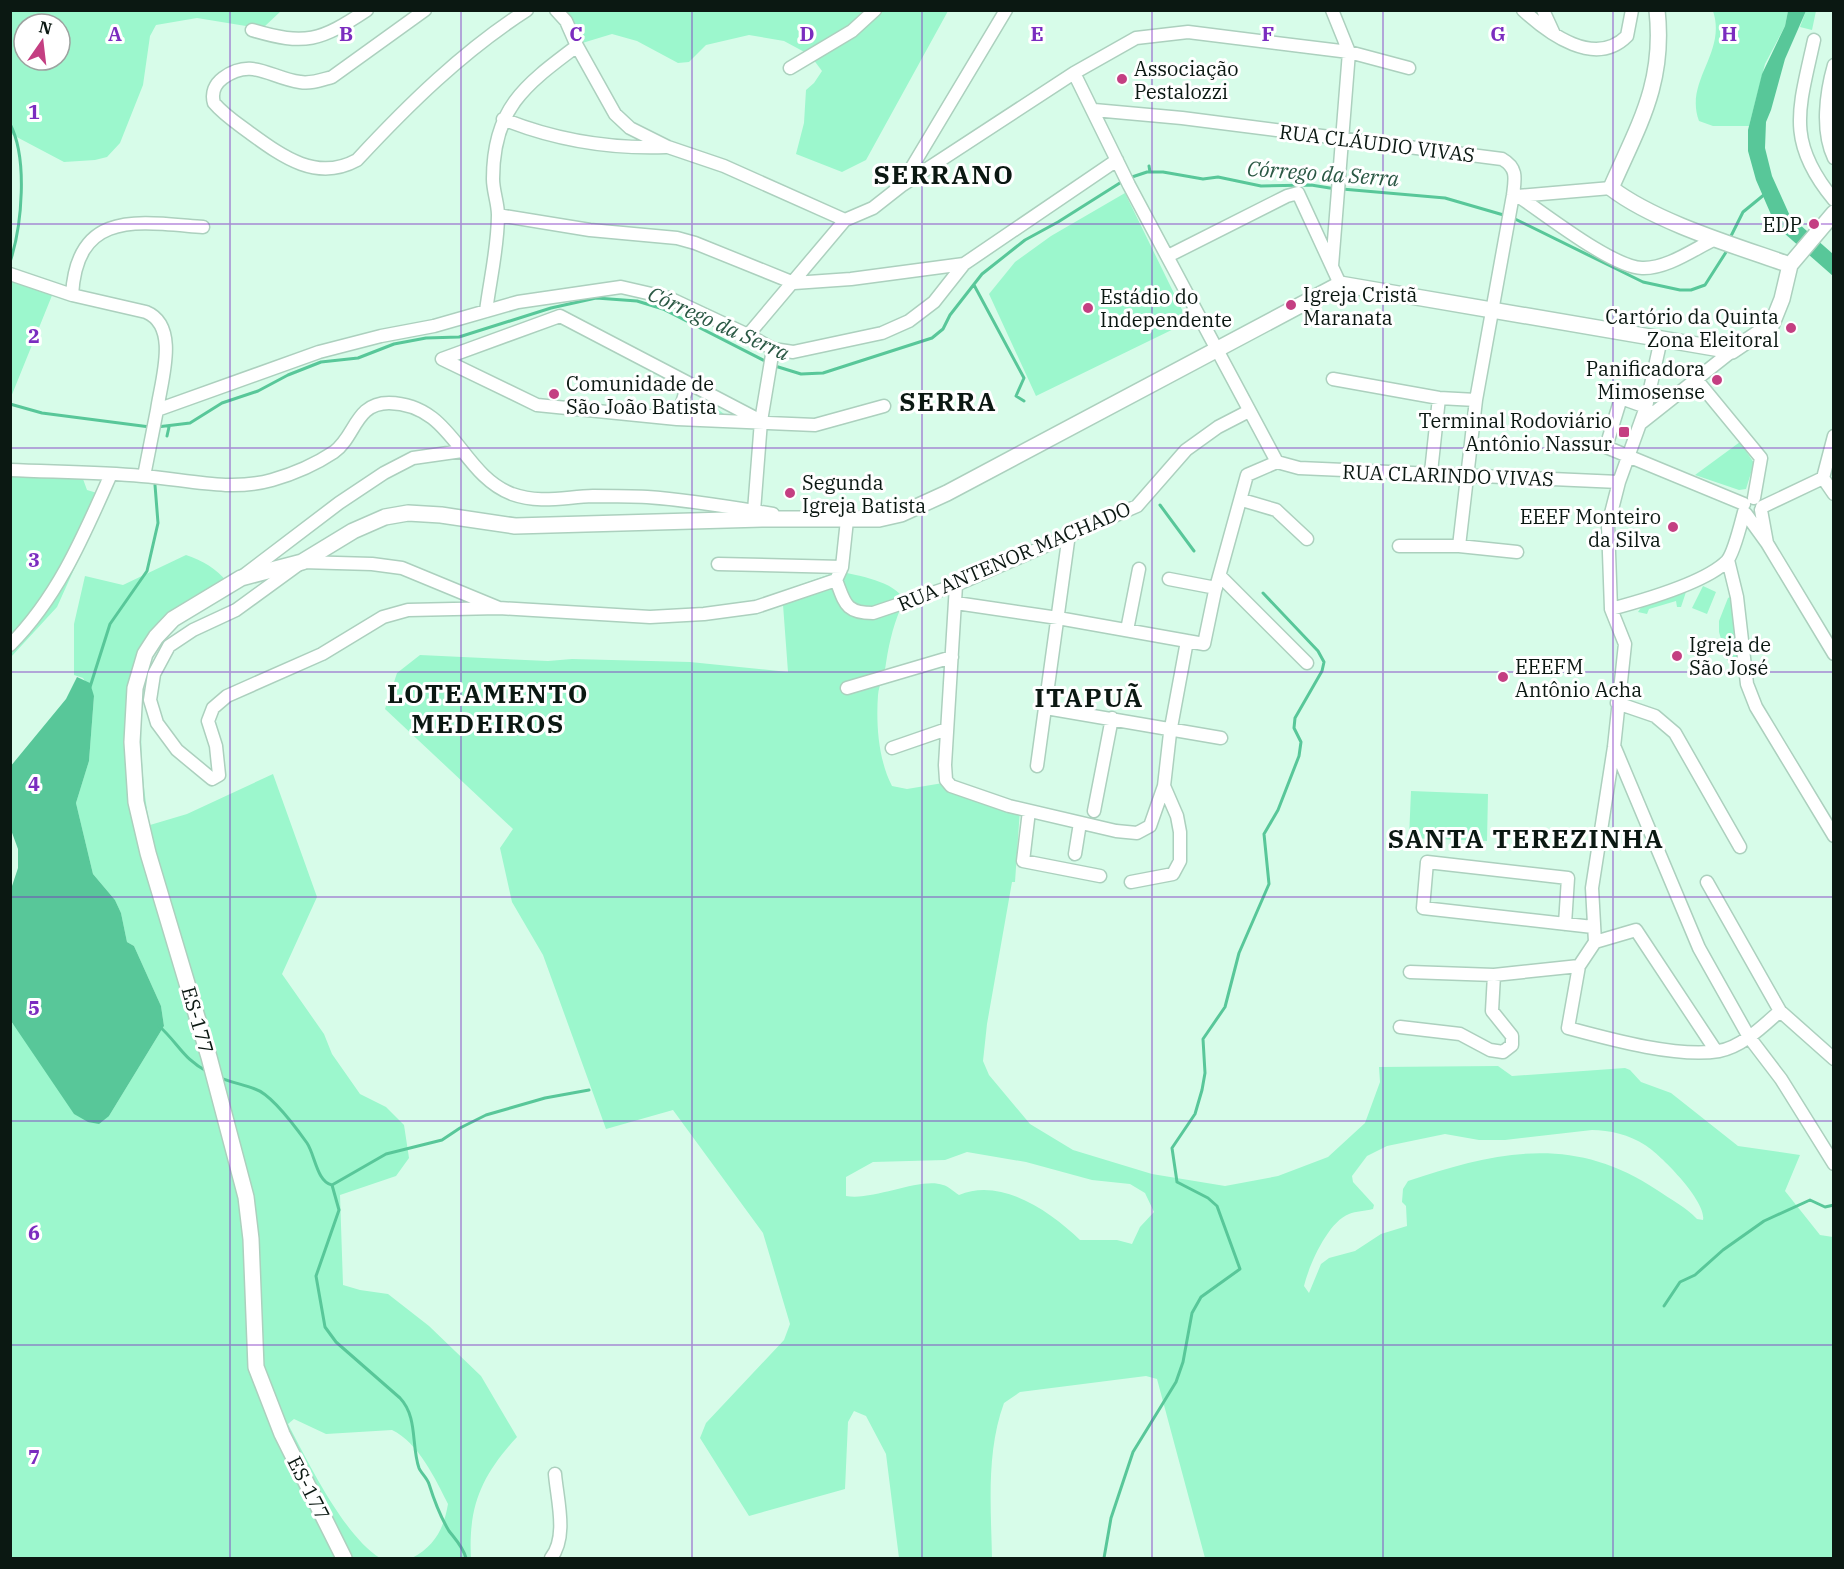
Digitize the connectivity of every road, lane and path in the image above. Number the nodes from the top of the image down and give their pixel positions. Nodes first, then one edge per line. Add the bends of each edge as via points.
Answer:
1 (367, 10) edge
2 (425, 10) edge
3 (527, 10) edge
4 (556, 10) edge
5 (875, 10) edge
6 (1006, 10) edge
7 (1332, 10) edge
8 (1523, 10) edge
9 (1543, 10) edge
10 (1632, 10) edge
11 (1658, 10) edge
12 (252, 30) dead end
13 (1554, 35) junction
14 (1814, 40) dead end
15 (576, 46) junction
16 (1349, 52) junction
17 (1833, 65) edge
18 (790, 68) dead end
19 (1409, 69) dead end
20 (1074, 73) junction
21 (1094, 110) junction
22 (503, 119) junction
23 (1342, 138) junction
24 (668, 147) junction
25 (1833, 158) edge
26 (1117, 160) junction
27 (901, 186) junction
28 (1611, 188) junction
29 (1514, 200) junction
30 (1833, 200) edge
31 (1833, 213) edge
32 (498, 215) junction
33 (845, 220) junction
34 (202, 227) dead end
35 (1724, 242) junction
36 (1168, 256) junction
37 (1794, 260) junction
38 (964, 264) junction
39 (1332, 266) junction
40 (10, 274) edge
41 (794, 283) junction
42 (1340, 284) junction
43 (72, 295) junction
44 (1492, 310) junction
45 (486, 311) junction
46 (748, 335) junction
47 (1661, 339) junction
48 (773, 349) junction
49 (1217, 349) junction
50 (1732, 351) junction
51 (1333, 379) dead end
52 (1696, 379) junction
53 (688, 384) junction
54 (1439, 398) junction
55 (1476, 400) junction
56 (884, 406) dead end
57 (1646, 408) junction
58 (1249, 411) junction
59 (677, 419) junction
60 (761, 421) junction
61 (155, 422) junction
62 (1640, 423) junction
63 (1833, 436) edge
64 (462, 451) junction
65 (1629, 455) junction
66 (1277, 462) junction
67 (10, 470) edge
68 (1431, 472) junction
69 (111, 474) junction
70 (1467, 474) junction
71 (144, 476) junction
72 (1823, 477) junction
73 (1619, 482) junction
74 (1833, 494) edge
75 (1242, 500) junction
76 (1752, 508) junction
77 (758, 515) junction
78 (847, 520) junction
79 (1069, 534) junction
80 (1307, 539) dead end
81 (1399, 546) dead end
82 (1459, 546) junction
83 (1517, 552) dead end
84 (1728, 560) junction
85 (302, 562) junction
86 (718, 564) dead end
87 (842, 567) junction
88 (1139, 569) dead end
89 (241, 578) junction
90 (1169, 579) dead end
91 (836, 580) junction
92 (1218, 582) junction
93 (956, 585) junction
94 (956, 603) junction
95 (500, 608) junction
96 (1611, 609) junction
97 (1058, 618) junction
98 (1127, 630) junction
99 (1187, 642) junction
100 (10, 645) edge
101 (1833, 654) edge
102 (952, 657) junction
103 (1307, 663) dead end
104 (847, 688) dead end
105 (1617, 703) junction
106 (1046, 708) junction
107 (1112, 718) junction
108 (947, 729) junction
109 (1171, 729) junction
110 (1221, 738) dead end
111 (1614, 747) junction
112 (892, 748) dead end
113 (1037, 766) dead end
114 (1164, 786) junction
115 (1029, 811) junction
116 (1094, 811) dead end
117 (1080, 823) junction
118 (1833, 836) edge
119 (1740, 847) dead end
120 (1076, 854) dead end
121 (1100, 876) dead end
122 (1131, 882) dead end
123 (1707, 882) dead end
124 (1565, 924) junction
125 (1593, 927) junction
126 (1595, 942) junction
127 (1578, 966) junction
128 (1410, 972) dead end
129 (1494, 975) junction
130 (1780, 1011) junction
131 (1400, 1027) dead end
132 (1749, 1037) junction
133 (1716, 1051) junction
134 (1833, 1059) edge
135 (1833, 1164) edge
136 (555, 1474) dead end
137 (344, 1558) edge
138 (551, 1558) edge

1 - 12 street via 320,37 297,40
2 - 3 street via 332,77 299,82 255,69 234,70 214,89 214,103 298,165 324,170 343,167 357,160 454,64
4 - 15 street via 566,21
5 - 18 street via 852,31
6 - 27 street
7 - 16 street
8 - 13 street
9 - 13 street
10 - 13 street via 1627,36 1612,47 1585,48
11 - 28 main road via 1659,47 1651,97
14 - 30 street via 1801,98 1802,147 1808,165
15 - 22 street via 529,82
15 - 24 street via 615,114 630,128
16 - 19 street
16 - 20 street via 1188,32 1163,33 1136,38
16 - 23 street
17 - 25 street via 1827,103
20 - 21 street
20 - 27 street
21 - 23 street, RUA CLÁUDIO VIVAS
21 - 26 street
22 - 24 street via 538,133 576,140 636,148
22 - 32 street via 493,180
23 - 29 street, RUA CLÁUDIO VIVAS via 1502,159 1515,171
23 - 39 street
24 - 33 street via 724,166
26 - 36 street
26 - 38 street
27 - 33 street via 873,208
28 - 29 street
28 - 35 main road via 1636,204
29 - 35 street via 1632,266 1643,268 1668,262
29 - 44 street, RUA CLÁUDIO VIVAS
31 - 37 main road
32 - 41 street via 590,230 676,238
32 - 45 street
33 - 41 street
34 - 43 street via 144,222 119,225 99,233 80,255
35 - 37 main road
36 - 39 street via 1298,193
36 - 49 street
37 - 50 main road via 1772,324
38 - 41 street
38 - 48 street via 934,302 909,321 882,333 793,352
39 - 42 street
40 - 43 street
41 - 46 street
42 - 44 main road
42 - 49 main road, ES-177
43 - 61 street via 146,312 162,322 165,356
44 - 47 main road
44 - 55 street, RUA CLÁUDIO VIVAS
45 - 46 street via 518,302 621,288 669,298
45 - 61 street via 319,352
46 - 48 street
47 - 50 main road
47 - 57 street
48 - 60 street
49 - 58 street
49 - 78 main road, ES-177 via 921,505 879,519
50 - 52 street
51 - 54 street
52 - 62 street
52 - 76 street via 1761,458
53 - 59 street
53 - 59 street via 560,316 442,359 537,405
53 - 60 street
54 - 55 street
54 - 68 street
55 - 70 street, RUA CLÁUDIO VIVAS
56 - 60 street via 815,425
57 - 62 street
57 - 65 street via 1621,398 1606,447
58 - 66 street
58 - 79 street, RUA ANTENOR MACHADO via 1186,450 1137,506
59 - 60 street
60 - 77 street
61 - 71 street
62 - 65 street
63 - 72 street
64 - 71 street via 431,416 415,408 388,403 364,411 336,451 272,480 223,485
64 - 77 street via 485,476 509,492 531,500 646,497
64 - 89 street via 413,458 384,473
65 - 73 street
65 - 76 street
66 - 68 street, RUA CLARINDO VIVAS via 1299,468
66 - 75 street via 1247,475
67 - 69 street
68 - 70 street, RUA CLARINDO VIVAS
69 - 71 street
69 - 100 street via 75,552 35,620
70 - 73 street, RUA CLARINDO VIVAS
70 - 82 street, RUA CLÁUDIO VIVAS
72 - 74 street
72 - 76 street
73 - 96 street via 1608,525
75 - 80 street via 1276,510
75 - 92 street
76 - 84 street
76 - 101 street via 1767,543
77 - 78 main road, ES-177
77 - 85 main road, ES-177 via 515,526 408,513 385,517 353,531
78 - 87 street
79 - 93 street, RUA ANTENOR MACHADO
79 - 97 street
81 - 82 street
82 - 83 street
84 - 96 street via 1699,578 1652,598
84 - 118 street via 1737,597 1746,684 1756,708
85 - 89 main road, ES-177 / ES-177
85 - 95 street via 402,568
85 - 95 street via 236,610 169,646 154,674 150,700 157,723 177,750 212,779 219,775 208,722 213,708 227,696 322,654 383,617 408,610
86 - 87 street
87 - 91 street
88 - 98 street
89 - 137 main road, ES-177 / ES-177 via 173,618 146,654 135,688 132,742 136,802 246,1197 256,1367 282,1434
90 - 92 street
91 - 93 street, RUA ANTENOR MACHADO via 845,604 861,613 873,613
91 - 95 street via 756,607 704,614 650,617
92 - 99 street via 1204,644
92 - 103 street
93 - 94 street
94 - 97 street
94 - 102 street
96 - 105 street via 1625,644
97 - 98 street
97 - 106 street
98 - 99 street
99 - 109 street
102 - 104 street
102 - 108 street
105 - 111 street
105 - 119 street via 1654,716 1675,733
106 - 107 street
106 - 113 street
107 - 109 street
107 - 116 street
108 - 112 street
108 - 115 street via 946,780 951,786
109 - 110 street
109 - 114 street
111 - 125 street via 1592,888
111 - 132 street via 1699,948
114 - 117 street via 1150,826 1144,831 1116,831
114 - 122 street via 1178,816 1180,861 1173,874
115 - 117 street
115 - 121 street via 1023,861
117 - 120 street
123 - 130 street
124 - 124 street via 1423,908 1427,862 1568,878
124 - 125 street
125 - 126 street
126 - 127 street
126 - 133 street via 1636,930
127 - 129 street
127 - 133 street via 1568,1028 1690,1052
128 - 129 street
129 - 131 street via 1492,1011 1512,1036 1512,1045 1503,1052 1490,1050 1460,1034
130 - 132 street
130 - 134 street
132 - 133 street
132 - 135 street via 1781,1079
136 - 138 street via 560,1532 558,1549

